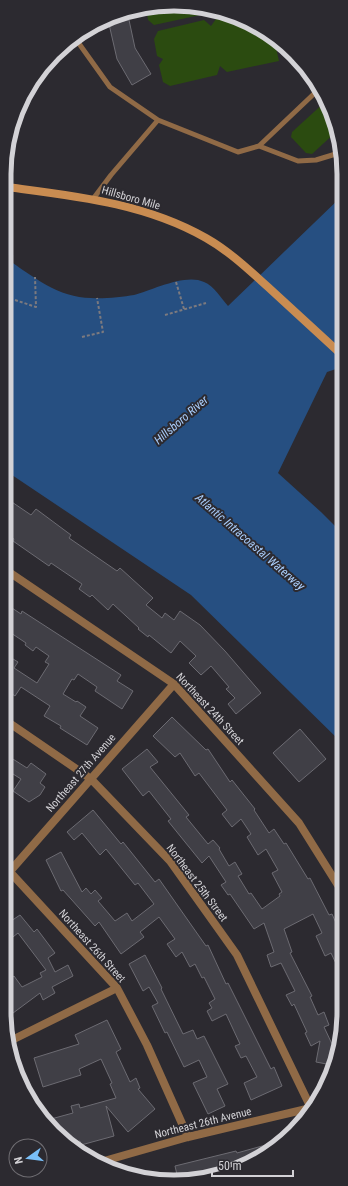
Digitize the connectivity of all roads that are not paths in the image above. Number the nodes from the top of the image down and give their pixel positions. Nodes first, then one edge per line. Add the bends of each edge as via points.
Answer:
1 (78, 42) edge
2 (315, 93) edge
3 (158, 120) junction
4 (259, 146) junction
5 (336, 154) edge
6 (11, 188) edge
7 (93, 199) junction
8 (337, 350) edge
9 (11, 573) edge
10 (174, 684) junction
11 (11, 724) edge
12 (91, 780) junction
13 (11, 867) edge
14 (11, 877) edge
15 (337, 884) edge
16 (117, 988) junction
17 (13, 1039) edge
18 (311, 1102) edge
19 (305, 1109) edge
20 (188, 1137) junction
21 (107, 1160) edge

1 - 3 lane via 110,87
2 - 4 lane
3 - 4 lane via 238,152
3 - 7 lane
4 - 5 lane via 298,161 316,160
6 - 7 main road, Hillsboro Mile
7 - 8 main road, Hillsboro Mile via 133,208 173,222 207,238 239,261
9 - 10 street, Northeast 24th Street
10 - 12 street, Northeast 27th Avenue
10 - 15 street, Northeast 24th Street via 299,823
11 - 12 street, Northeast 25th Street
12 - 13 street, Northeast 27th Avenue
12 - 18 street, Northeast 25th Street via 170,861 237,954
14 - 16 street, Northeast 26th Street
16 - 17 street
16 - 20 street, Northeast 26th Street via 147,1045
19 - 20 street, Northeast 26th Avenue
20 - 21 street, Northeast 26th Avenue

